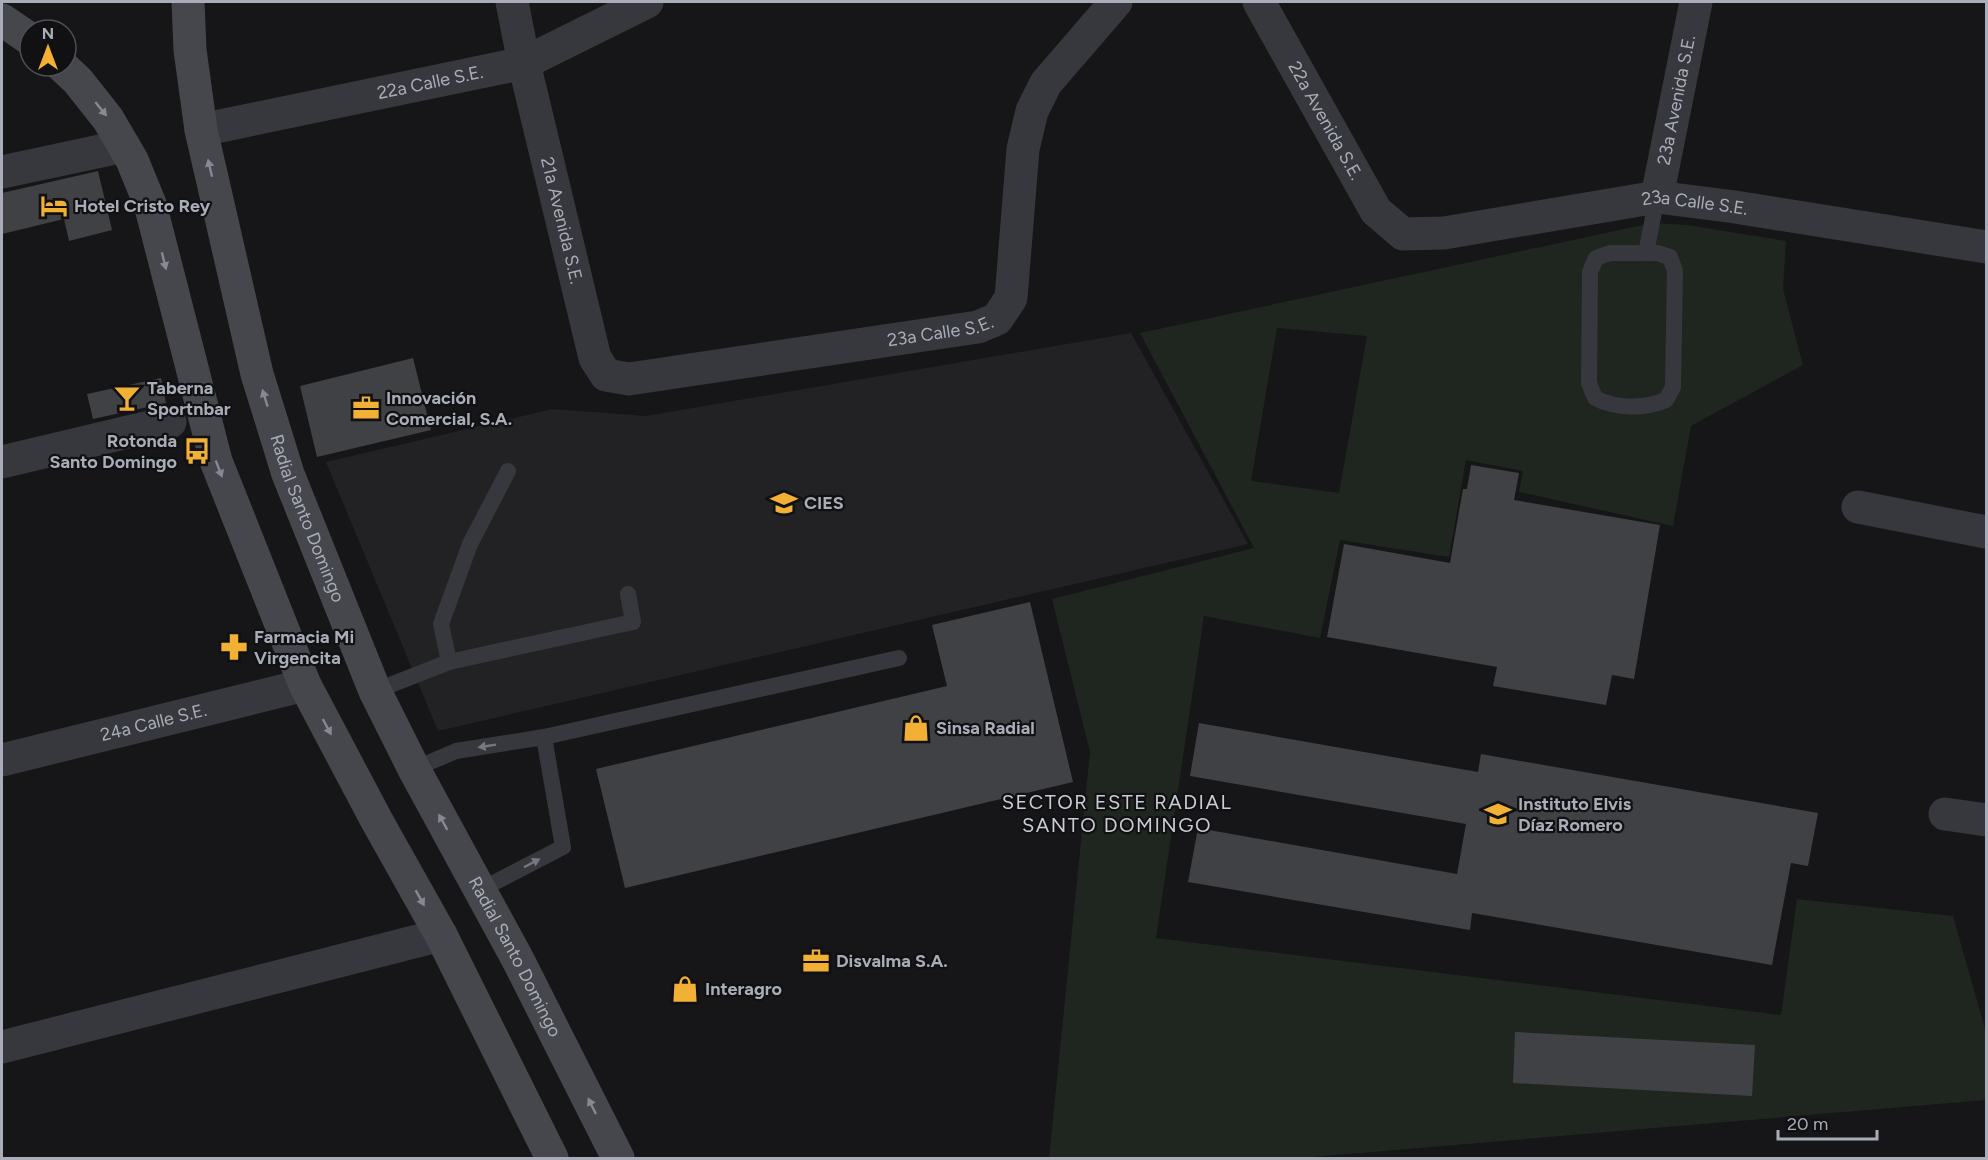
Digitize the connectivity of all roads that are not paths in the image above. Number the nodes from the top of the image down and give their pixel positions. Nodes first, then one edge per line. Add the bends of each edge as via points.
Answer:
1 (188, 2) edge
2 (512, 2) edge
3 (647, 2) edge
4 (1116, 2) edge
5 (1259, 2) edge
6 (1696, 2) edge
7 (2, 20) edge
8 (18, 31) edge
9 (524, 63) junction
10 (75, 78) edge
11 (201, 130) junction
12 (124, 146) junction
13 (2, 172) edge
14 (1657, 197) junction
15 (1403, 234) joint
16 (1986, 247) edge
17 (1646, 253) junction
18 (606, 375) joint
19 (170, 422) dead end
20 (2, 462) edge
21 (508, 471) dead end
22 (1858, 507) dead end
23 (1986, 532) edge
24 (628, 594) dead end
25 (899, 658) dead end
26 (449, 662) junction
27 (304, 685) junction
28 (375, 691) junction
29 (544, 737) junction
30 (2, 759) edge
31 (414, 770) junction
32 (1945, 814) dead end
33 (1986, 820) edge
34 (480, 891) junction
35 (441, 935) junction
36 (2, 1047) edge
37 (552, 1158) edge
38 (618, 1158) edge

1 - 11 main road, Radial Santo Domingo
2 - 9 street, 21a Avenida S.E.
3 - 9 street, 22a Calle S.E.
4 - 18 street, 23a Calle S.E. via 1046,83 1032,111 1023,149 1011,298 997,319 978,327 629,379
5 - 15 street, 22a Avenida S.E. via 1377,211
6 - 14 street, 23a Avenida S.E.
7 - 8 main road
9 - 11 street, 22a Calle S.E.
9 - 18 street, 21a Avenida S.E. via 595,358
10 -> 12 main road via 108,118
28 -> 11 main road, Radial Santo Domingo via 284,463 257,374
12 - 13 street
12 -> 27 main road via 150,204 216,461
14 - 15 street, 23a Calle S.E. via 1444,233
14 - 16 street, 23a Calle S.E.
14 - 17 lane
17 - 17 lane via 1670,257 1675,271 1673,387 1666,400 1652,406 1610,405 1595,398 1589,383 1590,272 1596,258 1610,253
19 - 20 street
21 - 26 lane via 470,544 441,624
22 - 23 street
24 - 26 lane via 633,622
25 - 29 lane
26 - 28 lane
27 - 30 street, 24a Calle S.E.
27 -> 35 main road
28 - 31 main road, Radial Santo Domingo
29 -> 31 lane via 456,751
34 -> 29 lane via 562,847
34 -> 31 main road, Radial Santo Domingo
32 - 33 street
38 -> 34 main road, Radial Santo Domingo
35 - 36 street
35 - 37 main road

